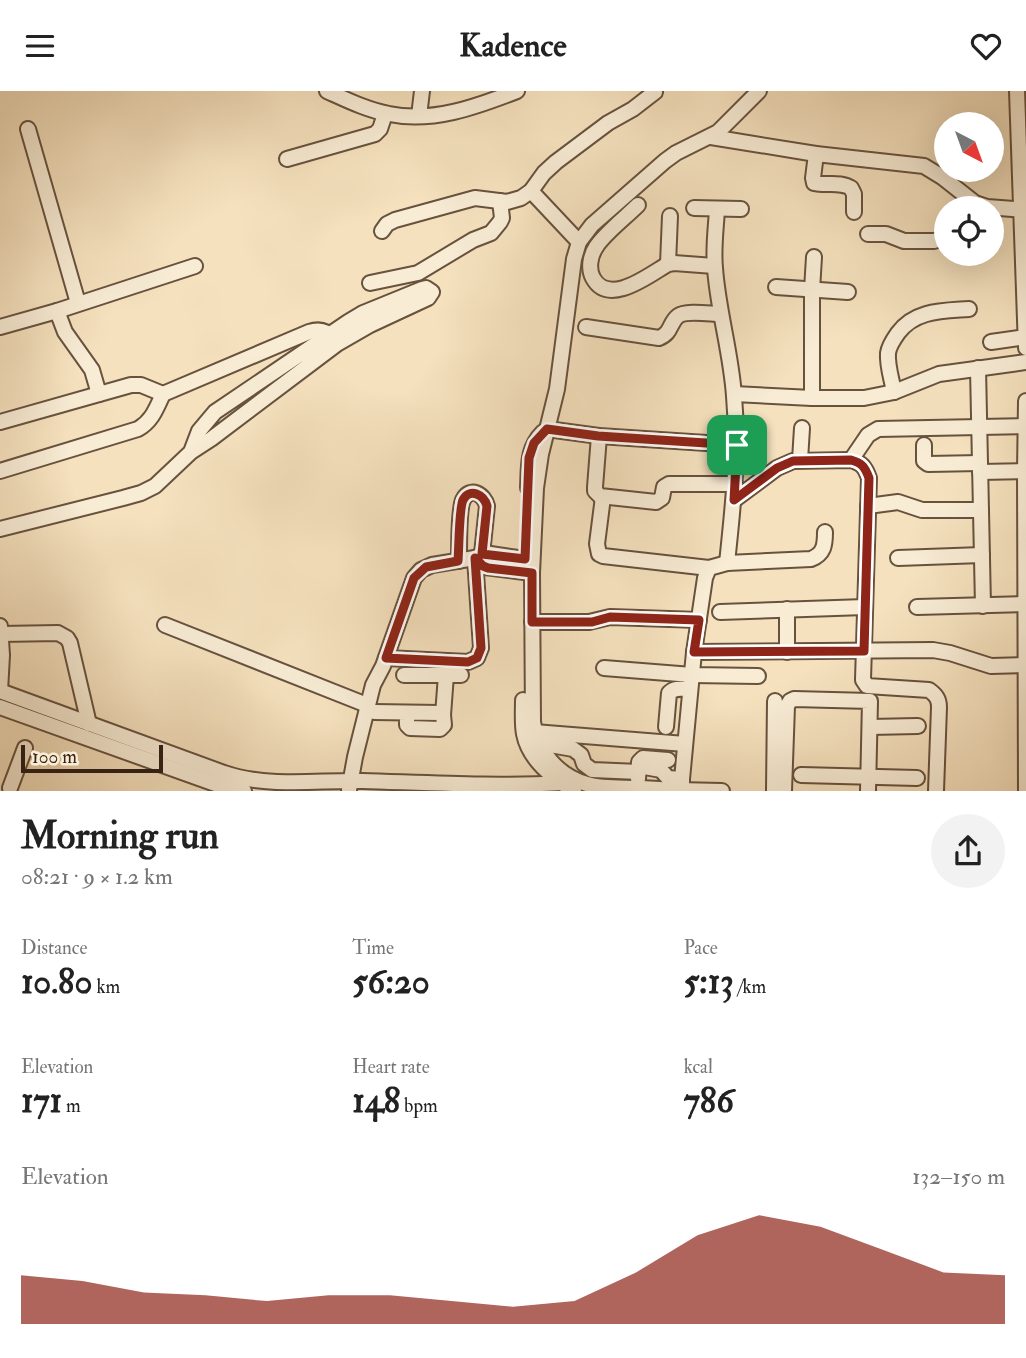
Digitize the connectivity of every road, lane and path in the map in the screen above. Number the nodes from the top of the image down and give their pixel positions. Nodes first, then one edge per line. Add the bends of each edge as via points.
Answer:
1 (327, 91) edge
2 (336, 91) edge
3 (422, 91) edge
4 (517, 91) edge
5 (759, 91) edge
6 (1017, 91) edge
7 (655, 92) edge
8 (481, 97) edge
9 (348, 101) junction
10 (385, 114) junction
11 (419, 116) junction
12 (29, 129) dead end
13 (711, 137) junction
14 (816, 154) junction
15 (287, 159) dead end
16 (531, 191) junction
17 (956, 196) edge
18 (500, 201) junction
19 (638, 205) dead end
20 (694, 208) dead end
21 (1004, 208) edge
22 (717, 209) junction
23 (741, 209) dead end
24 (1024, 210) edge
25 (854, 212) dead end
26 (670, 216) dead end
27 (382, 231) dead end
28 (868, 234) dead end
29 (934, 241) edge
30 (579, 242) junction
31 (814, 257) dead end
32 (668, 264) junction
33 (195, 266) dead end
34 (715, 266) junction
35 (370, 283) dead end
36 (775, 287) dead end
37 (812, 290) junction
38 (848, 292) dead end
39 (78, 303) junction
40 (969, 309) dead end
41 (57, 311) junction
42 (720, 314) junction
43 (0, 327) edge
44 (586, 327) dead end
45 (1026, 337) edge
46 (333, 339) junction
47 (991, 342) dead end
48 (1026, 348) edge
49 (1026, 362) edge
50 (978, 368) junction
51 (894, 392) junction
52 (99, 394) junction
53 (163, 394) junction
54 (734, 394) junction
55 (811, 398) junction
56 (1026, 401) edge
57 (0, 422) edge
58 (1026, 426) edge
59 (979, 427) junction
60 (802, 428) dead end
61 (547, 429) junction
62 (598, 436) junction
63 (737, 445) junction
64 (924, 445) dead end
65 (800, 460) junction
66 (851, 460) junction
67 (980, 467) junction
68 (0, 471) edge
69 (1024, 471) edge
70 (735, 484) junction
71 (603, 497) junction
72 (734, 500) junction
73 (868, 506) junction
74 (981, 510) junction
75 (0, 529) edge
76 (825, 532) dead end
77 (982, 555) junction
78 (478, 556) junction
79 (898, 558) dead end
80 (458, 561) junction
81 (727, 563) junction
82 (527, 568) junction
83 (709, 569) junction
84 (1025, 604) edge
85 (983, 606) junction
86 (865, 607) junction
87 (917, 607) dead end
88 (787, 610) junction
89 (720, 612) dead end
90 (699, 620) junction
91 (532, 622) junction
92 (165, 625) dead end
93 (1, 629) edge
94 (864, 651) junction
95 (694, 652) junction
96 (787, 652) junction
97 (384, 662) junction
98 (1025, 665) edge
99 (604, 668) dead end
100 (404, 675) dead end
101 (758, 676) dead end
102 (691, 682) junction
103 (0, 691) edge
104 (775, 701) dead end
105 (0, 707) edge
106 (371, 709) junction
107 (89, 724) junction
108 (918, 726) dead end
109 (666, 727) dead end
110 (870, 727) junction
111 (536, 738) junction
112 (111, 739) junction
113 (685, 744) junction
114 (25, 748) dead end
115 (668, 760) dead end
116 (639, 769) junction
117 (801, 775) dead end
118 (917, 778) dead end
119 (868, 784) edge
120 (682, 785) edge
121 (264, 786) edge
122 (354, 786) edge
123 (245, 787) edge
124 (420, 787) edge
125 (496, 787) edge
126 (568, 787) edge
127 (9, 788) edge
128 (589, 788) edge
129 (637, 788) junction
130 (722, 791) edge
131 (774, 791) edge
132 (784, 791) edge
133 (936, 791) edge
134 (1026, 791) edge

1 - 9 street
2 - 9 street
3 - 11 street
4 - 8 street
5 - 13 street
6 - 24 street
7 - 16 street via 550,166
8 - 11 street via 444,114
9 - 10 street
10 - 11 street
10 - 15 street via 375,134
12 - 39 street
13 - 14 street
13 - 30 street via 665,161
14 - 17 street via 924,166 942,177
14 - 25 street via 813,180 851,188
16 - 18 street via 513,201
16 - 30 street
18 - 27 street via 475,198 395,220
18 - 35 street via 502,218 491,233 418,273
19 - 32 street via 596,246 591,274 604,289 624,289
20 - 22 street
21 - 24 street
22 - 23 street
22 - 34 street
24 - 45 street
26 - 32 street
28 - 29 street
30 - 61 street
31 - 37 street
32 - 34 street
33 - 39 street
34 - 42 street
36 - 37 street
37 - 38 street
37 - 55 street
39 - 41 street
40 - 51 street via 928,313 904,325 887,356
41 - 43 street
41 - 52 street via 65,333 92,370
42 - 44 street via 682,313 668,334 659,338
42 - 54 street
45 - 47 street
45 - 48 street
46 - 46 street via 428,298 432,292 422,289 363,313
46 - 53 street via 318,330 309,332
46 - 75 street via 141,493
49 - 50 street
50 - 51 street via 939,374
50 - 59 street
51 - 55 street via 864,398
52 - 53 street via 131,385
52 - 57 street
53 - 68 street via 152,417 138,429
54 - 55 street
54 - 63 street
56 - 58 street
58 - 59 street
58 - 69 street
59 - 66 street via 878,429 868,435
59 - 67 street
60 - 65 street
61 - 62 street
61 - 82 street via 534,443 529,458
62 - 63 street
62 - 71 street via 595,491
63 - 70 street
64 - 67 street via 928,464
65 - 66 street
65 - 72 street via 777,468
66 - 73 street via 866,469
67 - 69 street
67 - 74 street
69 - 84 street
70 - 71 street via 668,484 656,502
70 - 72 street
71 - 83 street via 597,544 603,557
72 - 81 street
73 - 74 street via 898,502 922,510
73 - 86 street
74 - 77 street
76 - 81 street via 823,550 811,559
77 - 79 street
77 - 85 street
78 - 80 street
78 - 80 street via 487,506 482,496 472,493 462,506
78 - 82 street
78 - 97 street via 481,648 477,658 468,662
80 - 97 street via 426,567 414,578
81 - 83 street
82 - 91 street
82 - 126 street via 524,731 535,758
83 - 90 street
84 - 85 street
84 - 98 street
85 - 87 street
86 - 88 street
86 - 94 street
88 - 89 street
88 - 96 street
90 - 91 street via 610,617 592,622
90 - 95 street
91 - 111 street
92 - 106 street
93 - 103 street
93 - 107 street via 67,638
94 - 96 street
94 - 98 street via 933,650 991,666
94 - 133 street via 867,686 929,690 939,700
95 - 96 street
95 - 102 street
97 - 106 street
98 - 134 street
99 - 102 street
100 - 106 street via 454,675 443,715
101 - 102 street
102 - 109 street via 669,693
102 - 113 street
103 - 107 street
104 - 131 street
105 - 112 street
106 - 122 street via 366,753 355,757
107 - 112 street
108 - 110 street
110 - 119 street
110 - 132 street via 868,701 791,700 787,706
111 - 113 street
111 - 116 street via 573,749 592,770
111 - 128 street via 559,769
112 - 123 street via 224,773
113 - 120 street
114 - 127 street
115 - 116 street via 643,758
116 - 120 street via 660,770
116 - 129 street
117 - 119 street
118 - 119 street
120 - 129 street
120 - 130 street
121 - 122 street
121 - 123 street
122 - 124 street
124 - 125 street
125 - 126 street
128 - 129 street

